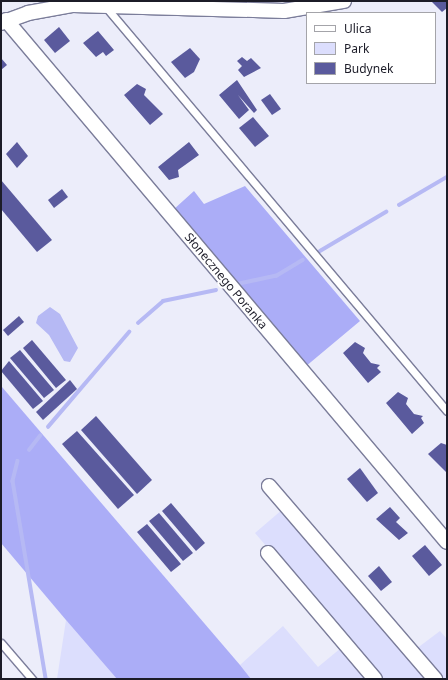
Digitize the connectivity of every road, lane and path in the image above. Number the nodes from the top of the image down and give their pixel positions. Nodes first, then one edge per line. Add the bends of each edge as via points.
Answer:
1 (344, 1) edge
2 (104, 5) junction
3 (305, 5) edge
4 (3, 22) edge
5 (447, 411) edge
6 (270, 486) dead end
7 (447, 542) edge
8 (268, 553) dead end
9 (1, 643) edge
10 (32, 679) edge
11 (374, 679) edge
12 (435, 679) edge

1 - 3 street
2 - 3 street
2 - 4 street via 73,5
2 - 5 lane
4 - 7 street, Słonecznego Poranka
6 - 12 street
8 - 11 street
9 - 10 lane

